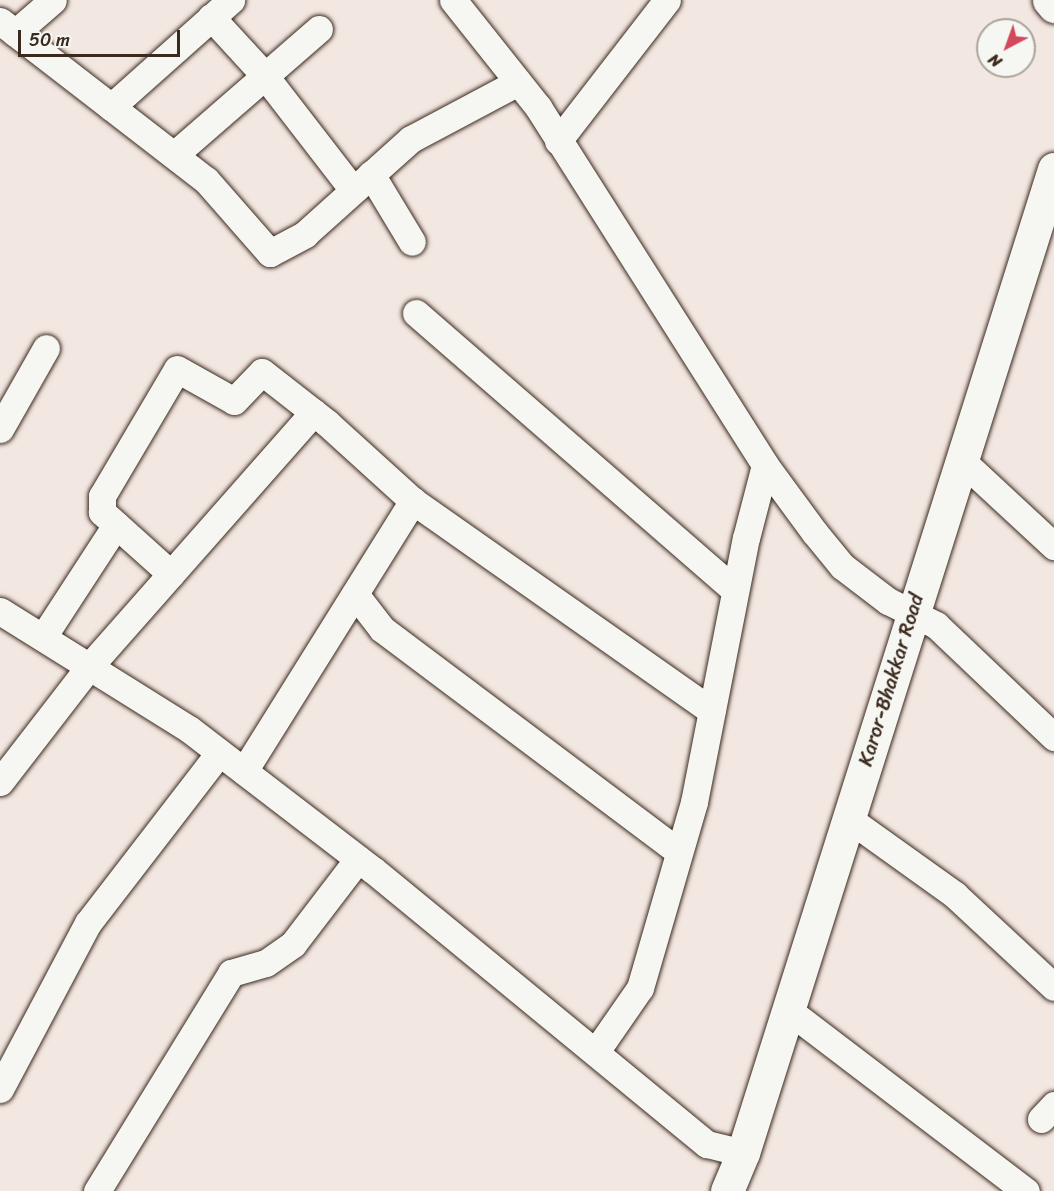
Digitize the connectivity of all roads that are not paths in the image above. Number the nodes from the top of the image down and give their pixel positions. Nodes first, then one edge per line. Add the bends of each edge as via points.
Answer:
1 (53, 0) edge
2 (453, 0) edge
3 (667, 0) edge
4 (1049, 0) edge
5 (1054, 6) edge
6 (221, 9) edge
7 (8, 27) edge
8 (319, 29) dead end
9 (265, 76) junction
10 (518, 82) junction
11 (111, 107) junction
12 (558, 141) junction
13 (174, 155) junction
14 (1054, 169) edge
15 (362, 182) junction
16 (412, 242) dead end
17 (416, 313) dead end
18 (46, 348) dead end
19 (314, 412) junction
20 (0, 429) edge
21 (961, 460) junction
22 (765, 465) junction
23 (413, 501) junction
24 (116, 525) junction
25 (1054, 546) edge
26 (171, 574) junction
27 (735, 590) junction
28 (355, 594) junction
29 (0, 611) edge
30 (911, 614) junction
31 (43, 637) junction
32 (88, 668) junction
33 (712, 711) junction
34 (1054, 737) edge
35 (219, 753) junction
36 (244, 771) junction
37 (0, 782) edge
38 (849, 819) junction
39 (679, 852) junction
40 (358, 859) junction
41 (1054, 987) edge
42 (788, 1010) junction
43 (597, 1050) junction
44 (0, 1089) edge
45 (743, 1153) junction
46 (97, 1191) edge
47 (727, 1191) edge
48 (1026, 1191) edge

1 - 7 street
2 - 10 street
3 - 12 street
4 - 5 main road
6 - 9 street
6 - 11 street
7 - 11 street
8 - 9 street
9 - 13 street
9 - 15 street
10 - 12 street
10 - 15 street via 411,139
11 - 13 street
12 - 22 street
13 - 15 street via 206,180 270,253 305,234
14 - 21 main road, Karor-Bhakkar Road
15 - 16 street
17 - 27 street
18 - 20 street
19 - 23 street
19 - 24 street via 262,372 234,401 177,369 102,496 102,512
19 - 26 street
21 - 25 street
21 - 30 main road, Karor-Bhakkar Road
22 - 27 street
22 - 30 street via 842,566
23 - 28 street
23 - 33 street
24 - 26 street
24 - 31 street
26 - 32 street
27 - 33 street
28 - 36 street
28 - 39 street via 382,629
29 - 31 street
30 - 34 street via 936,625
30 - 38 main road, Karor-Bhakkar Road
31 - 32 street
32 - 35 street via 189,729
32 - 37 street
33 - 39 street via 694,802
35 - 36 street
35 - 44 street via 88,923
36 - 40 street
38 - 41 street via 955,895
38 - 42 main road, Karor-Bhakkar Road
39 - 43 street via 639,988
40 - 43 street
40 - 46 street via 293,945 266,963 231,973
42 - 45 main road, Karor-Bhakkar Road
42 - 48 street
43 - 45 street via 707,1143
45 - 47 main road, Karor-Bhakkar Road

